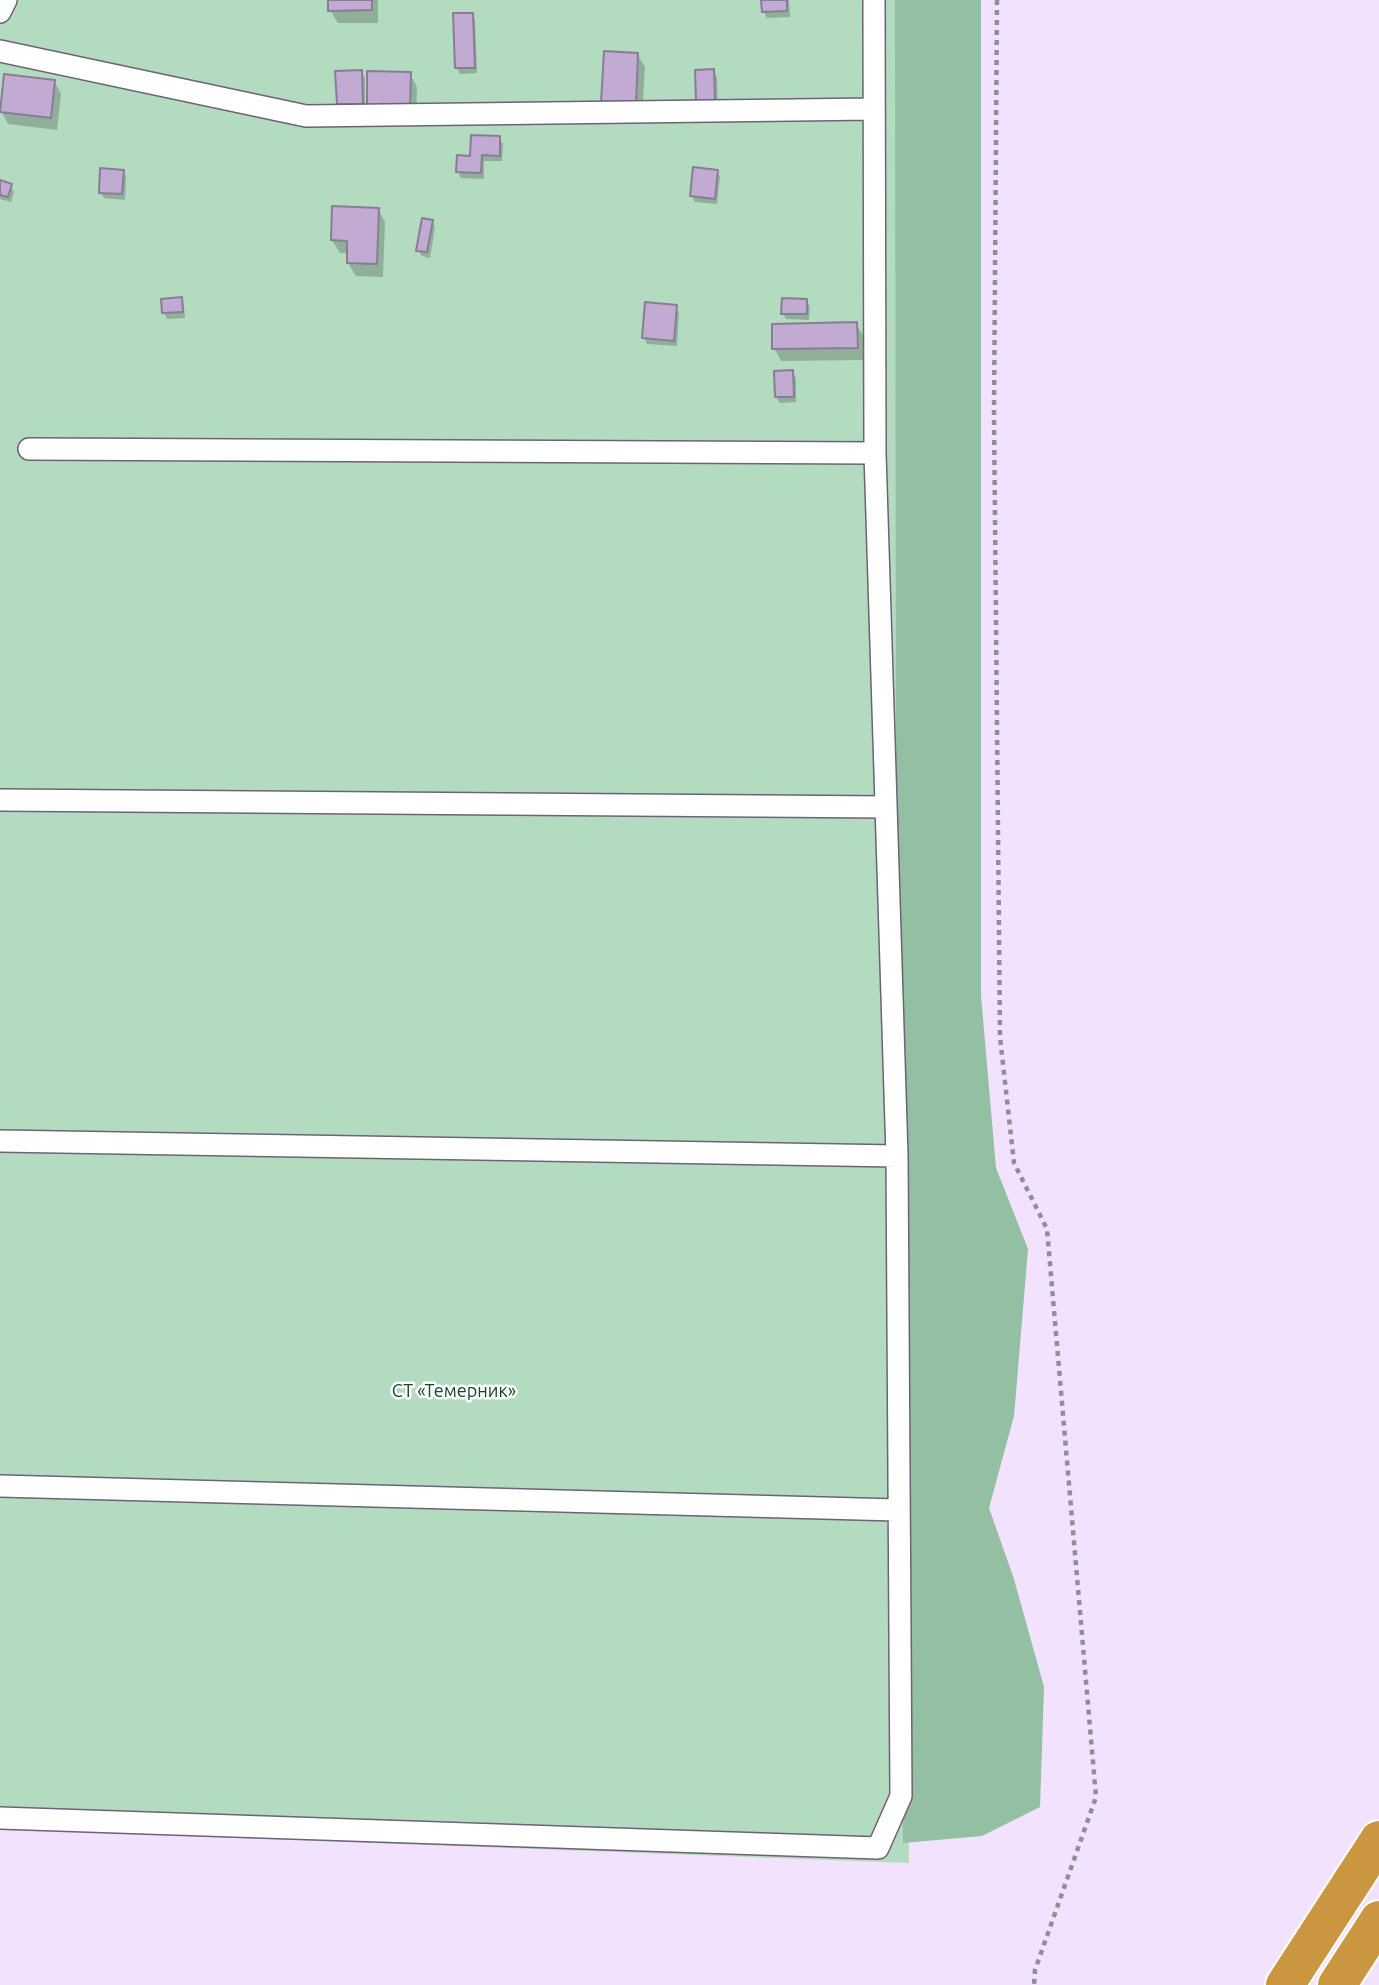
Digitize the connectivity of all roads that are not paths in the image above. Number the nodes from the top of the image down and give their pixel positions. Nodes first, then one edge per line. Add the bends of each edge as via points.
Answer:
1 (6, 0) edge
2 (874, 0) edge
3 (0, 12) edge
4 (0, 51) edge
5 (874, 109) junction
6 (29, 449) dead end
7 (875, 453) junction
8 (0, 800) edge
9 (886, 807) junction
10 (0, 1141) edge
11 (897, 1156) junction
12 (0, 1486) edge
13 (897, 1510) junction
14 (0, 1818) edge
15 (1379, 1840) edge
16 (1379, 1920) edge
17 (1285, 1985) edge
18 (1337, 1985) edge

1 - 3 lane
2 - 5 lane
4 - 5 lane via 306,116
5 - 7 lane
6 - 7 lane
7 - 9 lane
8 - 9 lane
9 - 11 lane
10 - 11 lane
11 - 13 lane
12 - 13 lane
13 - 14 lane via 901,1796 878,1848
15 - 17 highway
16 - 18 highway

